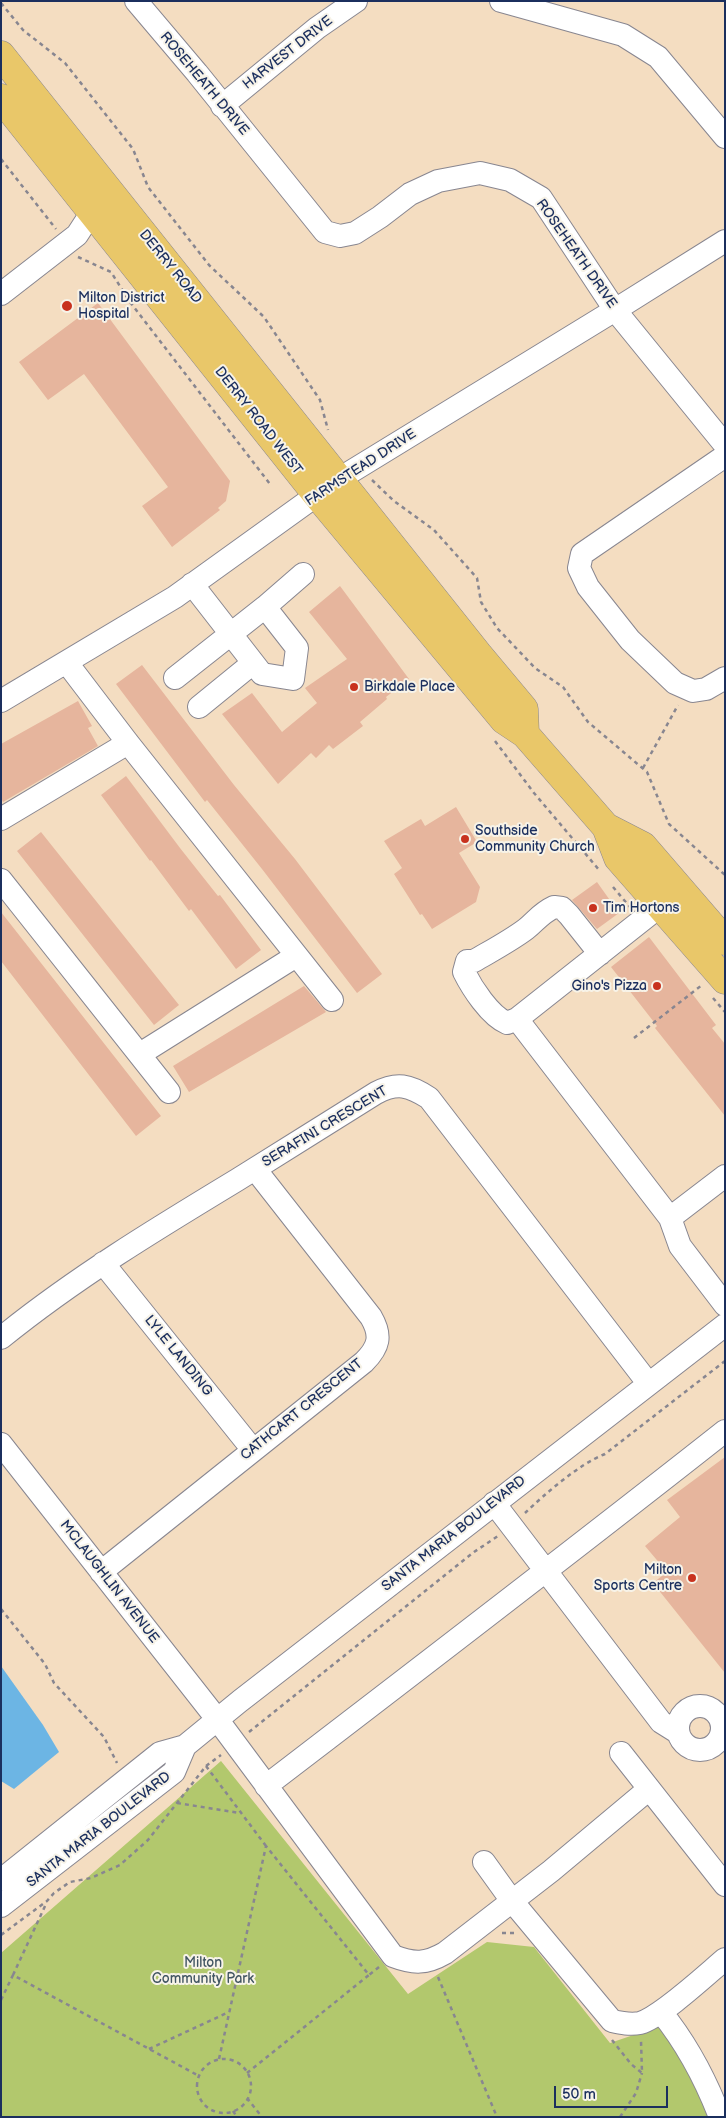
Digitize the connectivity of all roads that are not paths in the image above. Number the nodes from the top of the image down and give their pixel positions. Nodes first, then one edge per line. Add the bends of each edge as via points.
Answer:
1 (136, 1) edge
2 (356, 1) edge
3 (501, 1) edge
4 (1, 55) edge
5 (1, 98) edge
6 (222, 106) junction
7 (725, 138) edge
8 (92, 212) junction
9 (725, 241) edge
10 (1, 294) edge
11 (615, 310) junction
12 (725, 445) edge
13 (725, 456) edge
14 (339, 480) junction
15 (317, 495) junction
16 (303, 574) dead end
17 (192, 584) junction
18 (264, 607) junction
19 (230, 633) junction
20 (68, 663) junction
21 (253, 663) junction
22 (175, 678) dead end
23 (725, 678) edge
24 (1, 701) edge
25 (198, 706) dead end
26 (525, 734) junction
27 (128, 743) junction
28 (1, 819) edge
29 (606, 828) junction
30 (1, 880) edge
31 (651, 914) junction
32 (725, 941) edge
33 (600, 954) junction
34 (296, 956) junction
35 (725, 980) edge
36 (332, 1000) dead end
37 (517, 1020) junction
38 (140, 1054) junction
39 (169, 1092) dead end
40 (256, 1168) junction
41 (725, 1176) edge
42 (670, 1218) junction
43 (103, 1263) junction
44 (725, 1305) edge
45 (725, 1325) edge
46 (1, 1338) edge
47 (648, 1383) junction
48 (725, 1431) edge
49 (1, 1444) edge
50 (253, 1450) junction
51 (494, 1503) junction
52 (101, 1572) junction
53 (546, 1572) junction
54 (688, 1693) dead end
55 (710, 1708) junction
56 (217, 1719) junction
57 (678, 1732) junction
58 (185, 1746) junction
59 (622, 1753) dead end
60 (266, 1786) junction
61 (649, 1789) junction
62 (484, 1862) dead end
63 (1, 1880) edge
64 (725, 1884) edge
65 (512, 1901) junction
66 (1, 1906) edge
67 (725, 1959) edge
68 (661, 2012) junction
69 (720, 2117) edge

1 - 6 street, ROSEHEATH DRIVE
2 - 6 street, HARVEST DRIVE
3 - 7 street via 622,35 658,57
4 - 14 main road, DERRY ROAD
5 - 8 main road, DERRY ROAD WEST
6 - 11 street, ROSEHEATH DRIVE via 325,232 340,236 355,233 410,194 438,181 480,173 510,180 541,198
8 - 10 street via 77,235
8 - 15 main road, DERRY ROAD WEST
9 - 11 street, FARMSTEAD DRIVE
11 - 12 street, ROSEHEATH DRIVE
11 - 14 street, FARMSTEAD DRIVE
13 - 23 street via 582,554 579,568 588,587 630,640 675,683 693,691 706,689
14 - 15 street, FARMSTEAD DRIVE
14 - 26 main road via 524,709
15 - 17 street, FARMSTEAD DRIVE
15 - 26 main road, DERRY ROAD WEST via 504,720
16 - 18 street
17 - 19 street
17 - 20 street, FARMSTEAD DRIVE
18 - 19 street
18 - 21 street via 297,648 293,679 262,674
19 - 21 street
19 - 22 street
20 - 24 street, FARMSTEAD DRIVE
20 - 27 street
21 - 25 street
26 - 29 main road, DERRY ROAD WEST
27 - 28 street
27 - 34 street
29 - 31 main road, DERRY ROAD WEST via 618,858
29 - 32 main road, DERRY ROAD WEST via 643,846
30 - 38 street
31 - 33 street
31 - 35 main road, DERRY ROAD WEST
33 - 37 street
33 - 37 street via 562,908 554,907 536,918 528,928 468,961 464,972 485,1003 501,1021
34 - 36 street
34 - 38 street
37 - 42 street
38 - 39 street
40 - 43 street, SERAFINI CRESCENT
40 - 47 street, SERAFINI CRESCENT via 389,1086 415,1089 429,1098
40 - 50 street, CATHCART CRESCENT via 378,1329 373,1353 364,1362
41 - 42 street
42 - 44 street via 680,1246
43 - 46 street, SERAFINI CRESCENT
43 - 50 street, LYLE LANDING
45 - 47 street, SANTA MARIA BOULEVARD
47 - 51 street, SANTA MARIA BOULEVARD
48 - 53 street
49 - 52 street, MCLAUGHLIN AVENUE
50 - 52 street, CATHCART CRESCENT
51 - 53 street
51 - 56 street, SANTA MARIA BOULEVARD
52 - 56 street, MCLAUGHLIN AVENUE
53 - 57 street via 661,1722
53 - 60 street
54 - 55 street
55 - 57 street via 696,1706 684,1712 677,1725
55 - 57 street via 722,1726 713,1746 699,1751 691,1749
56 - 58 street, SANTA MARIA BOULEVARD
56 - 60 street, MCLAUGHLIN AVENUE
58 - 63 street, SANTA MARIA BOULEVARD via 160,1753
58 - 66 street, SANTA MARIA BOULEVARD via 174,1772
59 - 61 street
60 - 65 street, MCLAUGHLIN AVENUE via 393,1956 404,1960 432,1961
61 - 64 street
61 - 65 street
62 - 65 street
65 - 68 street via 612,2021 640,2023
67 - 68 street
68 - 69 street via 691,2053

